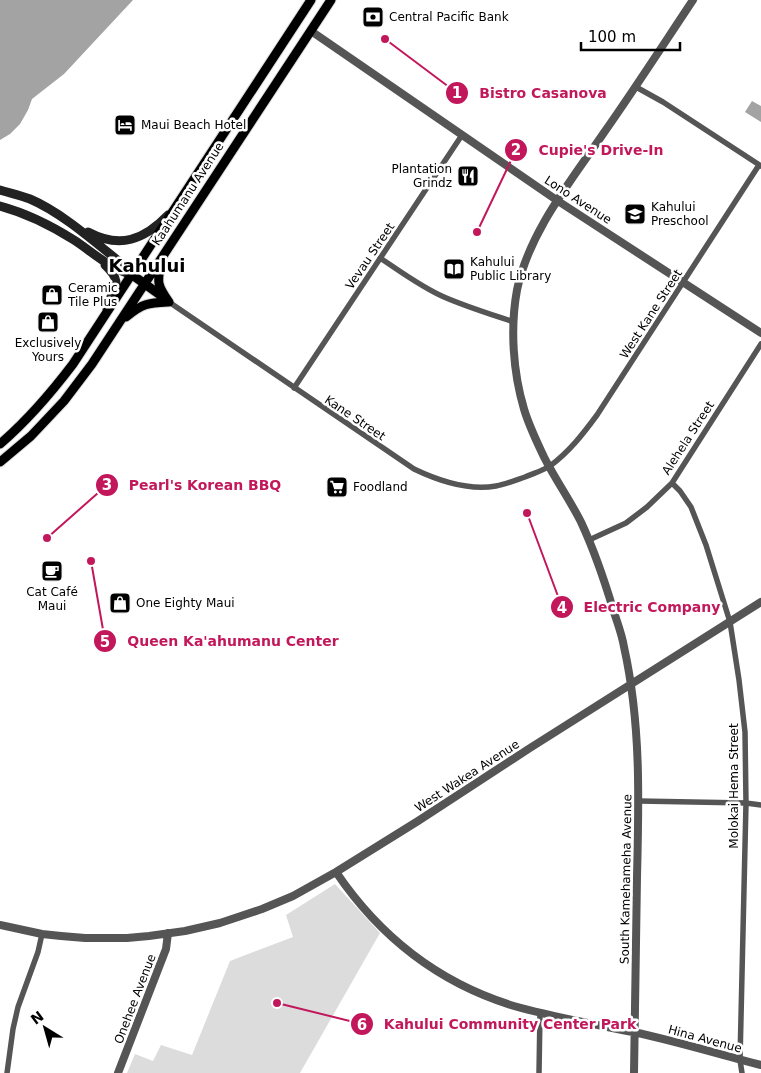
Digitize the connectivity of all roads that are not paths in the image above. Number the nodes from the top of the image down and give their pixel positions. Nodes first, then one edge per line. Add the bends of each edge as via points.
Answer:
1 (311, 0) edge
2 (331, 0) edge
3 (693, 0) edge
4 (297, 22) junction
5 (311, 31) junction
6 (636, 87) junction
7 (462, 135) junction
8 (216, 145) junction
9 (230, 154) junction
10 (760, 165) edge
11 (0, 190) edge
12 (16, 194) junction
13 (558, 201) junction
14 (0, 206) edge
15 (175, 207) junction
16 (11, 209) junction
17 (66, 220) junction
18 (88, 250) junction
19 (162, 257) junction
20 (380, 258) junction
21 (131, 274) junction
22 (683, 282) junction
23 (145, 284) junction
24 (169, 302) junction
25 (107, 312) junction
26 (514, 322) junction
27 (119, 324) junction
28 (761, 333) edge
29 (761, 344) edge
30 (294, 388) junction
31 (0, 444) edge
32 (0, 462) edge
33 (549, 466) junction
34 (672, 483) junction
35 (589, 540) junction
36 (761, 602) edge
37 (730, 622) junction
38 (631, 685) junction
39 (638, 801) junction
40 (746, 803) junction
41 (761, 805) edge
42 (336, 872) junction
43 (0, 925) edge
44 (168, 933) junction
45 (42, 934) junction
46 (540, 1012) junction
47 (635, 1032) junction
48 (740, 1060) junction
49 (761, 1065) edge
50 (7, 1073) edge
51 (118, 1073) edge
52 (539, 1073) edge
53 (634, 1073) edge
54 (742, 1073) edge

1 - 4 main road, Kaahumanu Avenue
2 - 5 main road, Kaahumanu Avenue
3 - 6 street, South Kamehameha Avenue
4 - 5 main road
4 - 8 main road, Kaahumanu Avenue
5 - 7 street, Lono Avenue
5 - 9 main road, Kaahumanu Avenue
6 - 10 street
6 - 13 street, South Kamehameha Avenue
7 - 13 street, Lono Avenue
7 - 20 street, Vevau Street
8 - 9 main road
8 - 15 main road, Kaahumanu Avenue
9 - 19 main road, Kaahumanu Avenue
10 - 22 street, West Kane Street
11 - 12 main road
12 - 16 main road
12 - 17 main road via 49,208
13 - 22 street, Lono Avenue
13 - 26 street, South Kamehameha Avenue via 532,244 517,292
14 - 16 main road
15 - 17 main road via 151,230 126,241 98,237
15 - 21 main road, Kaahumanu Avenue
16 - 18 main road via 44,223
17 - 21 main road
18 - 21 main road
18 - 25 main road via 116,280
19 - 23 main road, Kaahumanu Avenue
19 - 24 main road via 158,283
20 - 26 street via 442,296
20 - 30 street, Vevau Street
21 - 23 main road
21 - 25 main road, Kaahumanu Avenue
22 - 28 street, Lono Avenue
22 - 33 street, West Kane Street via 590,424 570,449
23 - 24 main road
23 - 27 main road, Kaahumanu Avenue
24 - 27 main road via 146,303
24 - 30 street, Kane Street
25 - 31 main road, Kaahumanu Avenue via 52,392
26 - 33 street, South Kamehameha Avenue via 515,365 524,410
27 - 32 main road, Kaahumanu Avenue via 64,401 31,436
29 - 34 street, Alehela Street
30 - 33 street, Kane Street via 405,463 442,481 494,486
33 - 35 street, South Kamehameha Avenue
34 - 35 street, Alehela Street via 626,523
34 - 37 street, Molokai Hema Street via 691,507
35 - 38 street, South Kamehameha Avenue via 624,645
36 - 37 street, West Wakea Avenue
37 - 38 street, West Wakea Avenue
37 - 40 street, Molokai Hema Street via 745,732
38 - 39 street, South Kamehameha Avenue via 637,736
38 - 42 street, West Wakea Avenue
39 - 40 street
39 - 47 street, South Kamehameha Avenue
40 - 41 street
40 - 48 street, Molokai Hema Street
42 - 44 street, West Wakea Avenue via 292,896 253,912 220,923
42 - 46 street, Hina Avenue via 370,916 430,967 472,990
43 - 45 street, West Wakea Avenue
44 - 45 street, West Wakea Avenue via 127,938
44 - 51 street, Onehee Avenue via 166,949
45 - 50 street via 17,1014
46 - 47 street, Hina Avenue
46 - 52 street
47 - 48 street, Hina Avenue
47 - 53 street, South Kamehameha Avenue
48 - 49 street, Hina Avenue
48 - 54 street, Molokai Hema Street

